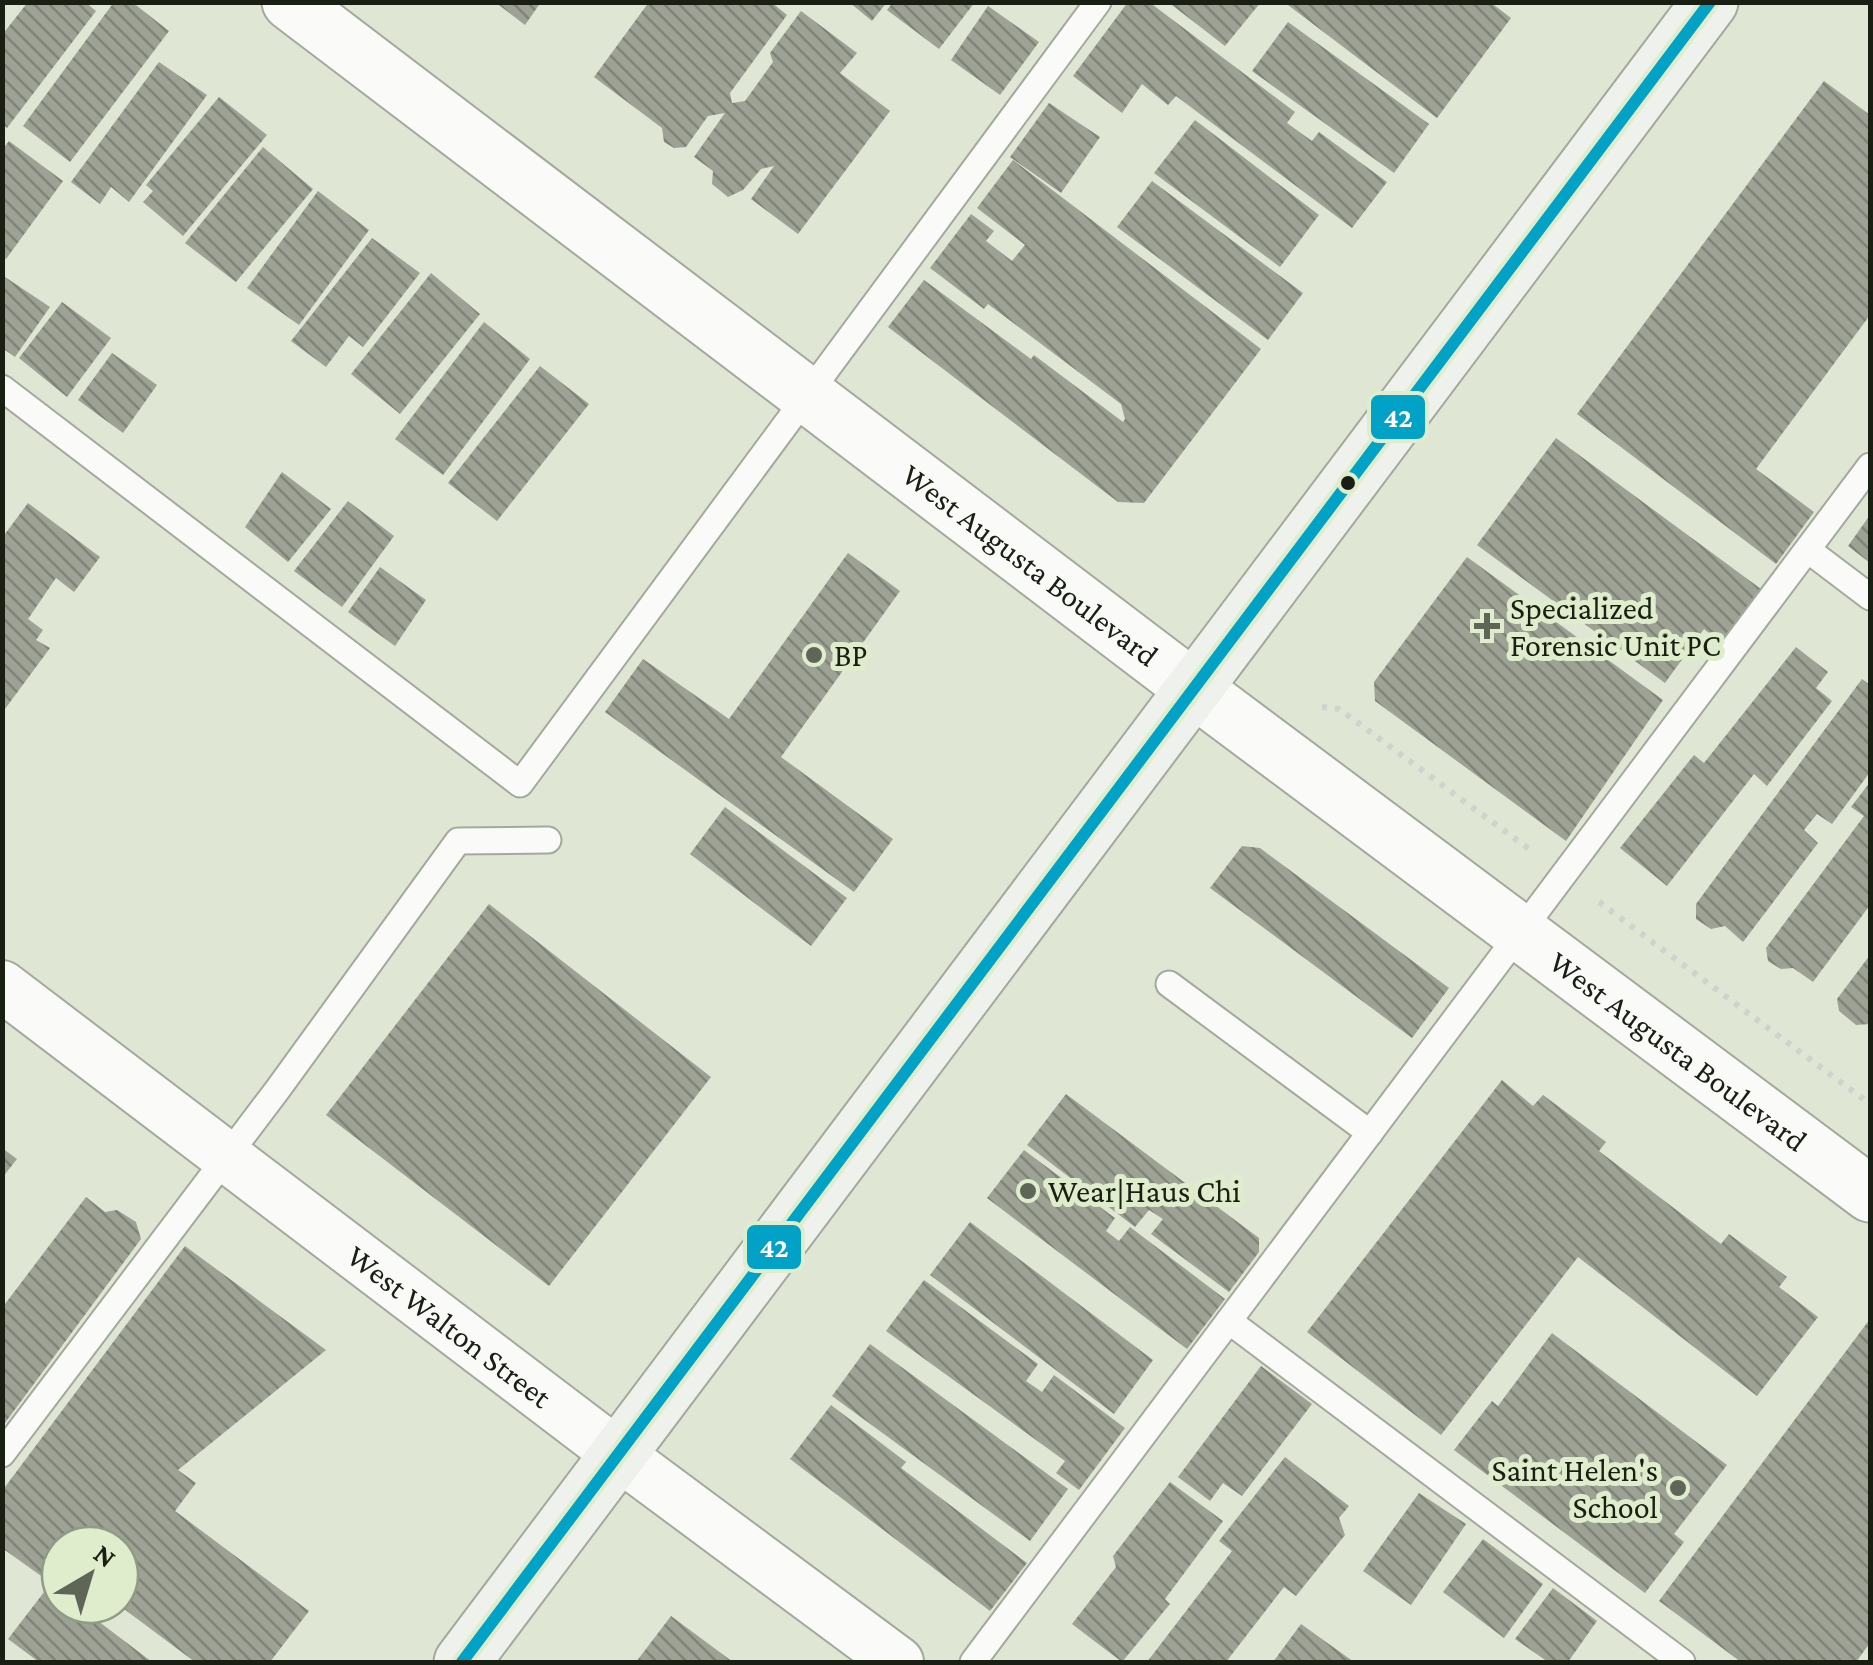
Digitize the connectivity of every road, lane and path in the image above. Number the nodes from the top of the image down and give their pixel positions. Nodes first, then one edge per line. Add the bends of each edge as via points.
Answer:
1 (290, 2) edge
2 (1710, 2) edge
3 (1096, 3) edge
4 (2, 388) edge
5 (808, 396) junction
6 (1870, 466) edge
7 (1808, 550) junction
8 (1870, 597) edge
9 (1194, 688) junction
10 (548, 840) dead end
11 (1520, 933) junction
12 (1168, 984) dead end
13 (2, 986) edge
14 (1370, 1133) junction
15 (227, 1157) junction
16 (1870, 1194) edge
17 (1230, 1321) junction
18 (2, 1454) edge
19 (619, 1455) junction
20 (462, 1662) edge
21 (898, 1662) edge
22 (973, 1662) edge
23 (1682, 1662) edge

1 - 5 street, West Augusta Boulevard
2 - 9 main road
3 - 5 lane
4 - 5 lane via 520,784
5 - 9 street, West Augusta Boulevard
6 - 7 lane
7 - 8 lane
7 - 11 lane
9 - 11 street, West Augusta Boulevard
9 - 19 main road
10 - 15 lane via 458,841
11 - 14 lane
11 - 16 street, West Augusta Boulevard
12 - 14 lane
13 - 15 street, West Walton Street
14 - 17 lane
15 - 18 lane
15 - 19 street, West Walton Street
17 - 22 lane
17 - 23 lane
19 - 20 main road
19 - 21 street, West Walton Street

